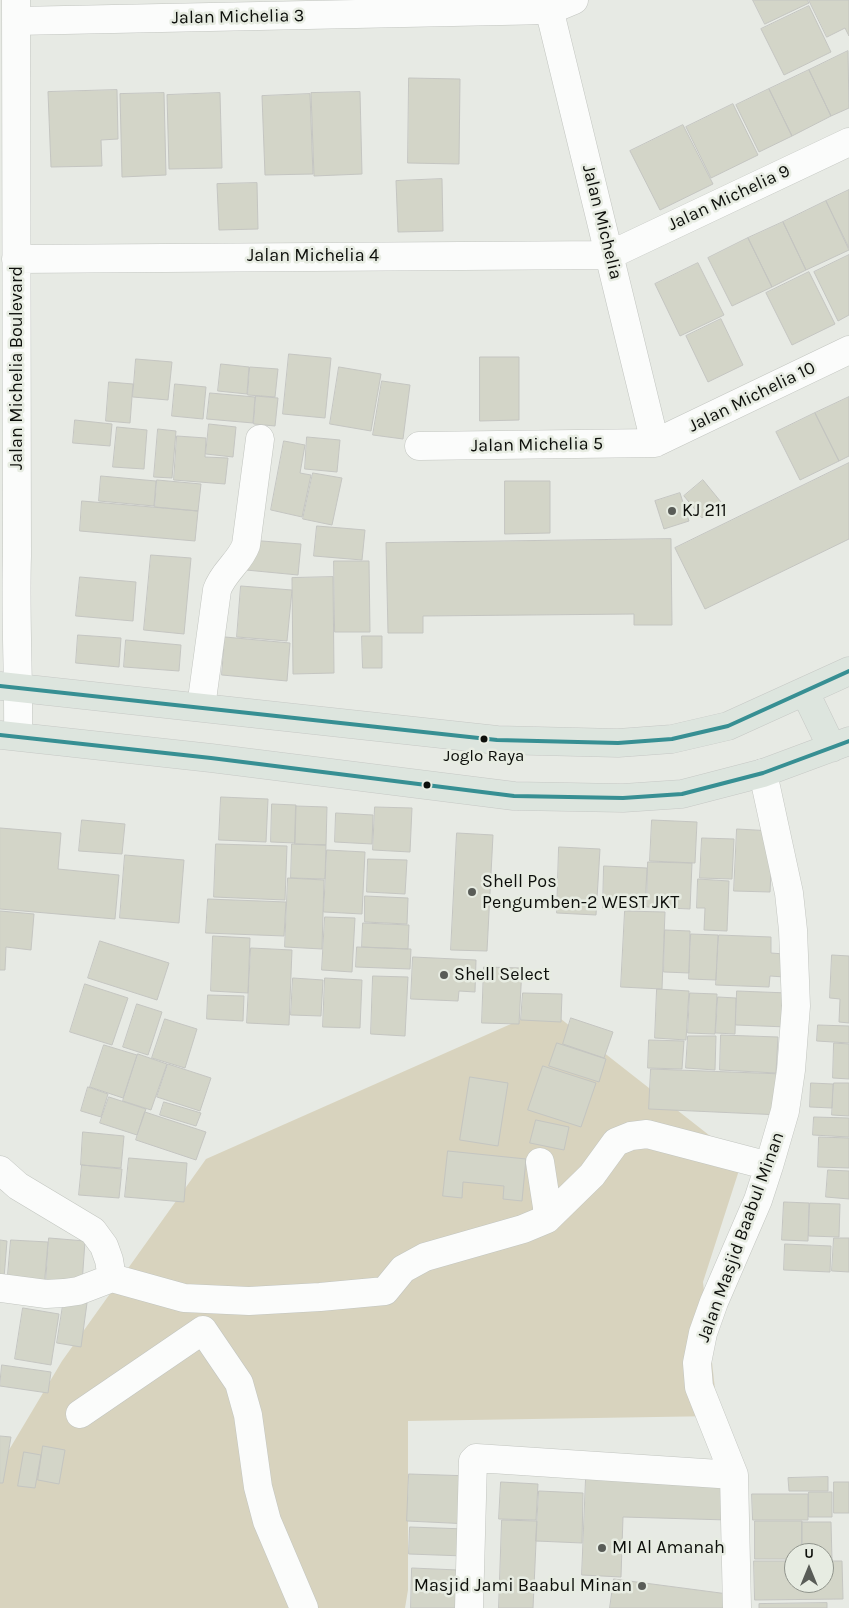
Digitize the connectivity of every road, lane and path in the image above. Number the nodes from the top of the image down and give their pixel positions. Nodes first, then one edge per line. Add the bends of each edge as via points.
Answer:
1 (557, 3) edge
2 (16, 10) edge
3 (849, 142) edge
4 (610, 254) junction
5 (16, 258) junction
6 (849, 350) edge
7 (260, 439) dead end
8 (655, 443) junction
9 (419, 446) dead end
10 (849, 671) edge
11 (9, 687) edge
12 (806, 692) junction
13 (201, 707) junction
14 (9, 736) edge
15 (840, 745) edge
16 (763, 772) junction
17 (540, 1162) dead end
18 (769, 1166) junction
19 (0, 1170) edge
20 (547, 1219) junction
21 (112, 1278) junction
22 (0, 1288) edge
23 (184, 1298) junction
24 (203, 1330) junction
25 (80, 1414) dead end
26 (734, 1475) junction
27 (304, 1608) edge
28 (469, 1608) edge
29 (737, 1608) edge

1 - 2 street, Jalan Michelia 3
1 - 4 street, Jalan Michelia
2 - 5 street, Jalan Michelia Boulevard
3 - 4 street, Jalan Michelia 9
4 - 5 street, Jalan Michelia 4
4 - 8 street, Jalan Michelia
5 - 11 street, Jalan Michelia Boulevard via 17,556
6 - 8 street, Jalan Michelia 10
7 - 13 street via 246,545 220,580 217,590
8 - 9 street, Jalan Michelia 5
10 - 12 main road
11 - 13 main road
11 - 14 street, Jalan Michelia Boulevard
12 - 13 main road via 728,726 672,738 618,743 497,740
12 - 15 main road
14 - 16 main road via 514,796 623,798 682,794
15 - 16 main road
16 - 18 street, Jalan Masjid Baabul Minan via 789,893 796,975 790,1078 785,1111
17 - 20 street
18 - 20 street via 647,1134 631,1136 616,1142 592,1175
18 - 26 street, Jalan Masjid Baabul Minan via 758,1200 714,1302 697,1362 699,1387
19 - 21 street via 18,1186 93,1231 104,1246
20 - 23 street via 425,1257 403,1269 385,1291 249,1301
21 - 22 street via 64,1293
21 - 23 street
23 - 24 street
24 - 25 street
24 - 27 street via 239,1383 267,1521
26 - 28 street via 476,1458 473,1461
26 - 29 street, Jalan Masjid Baabul Minan

